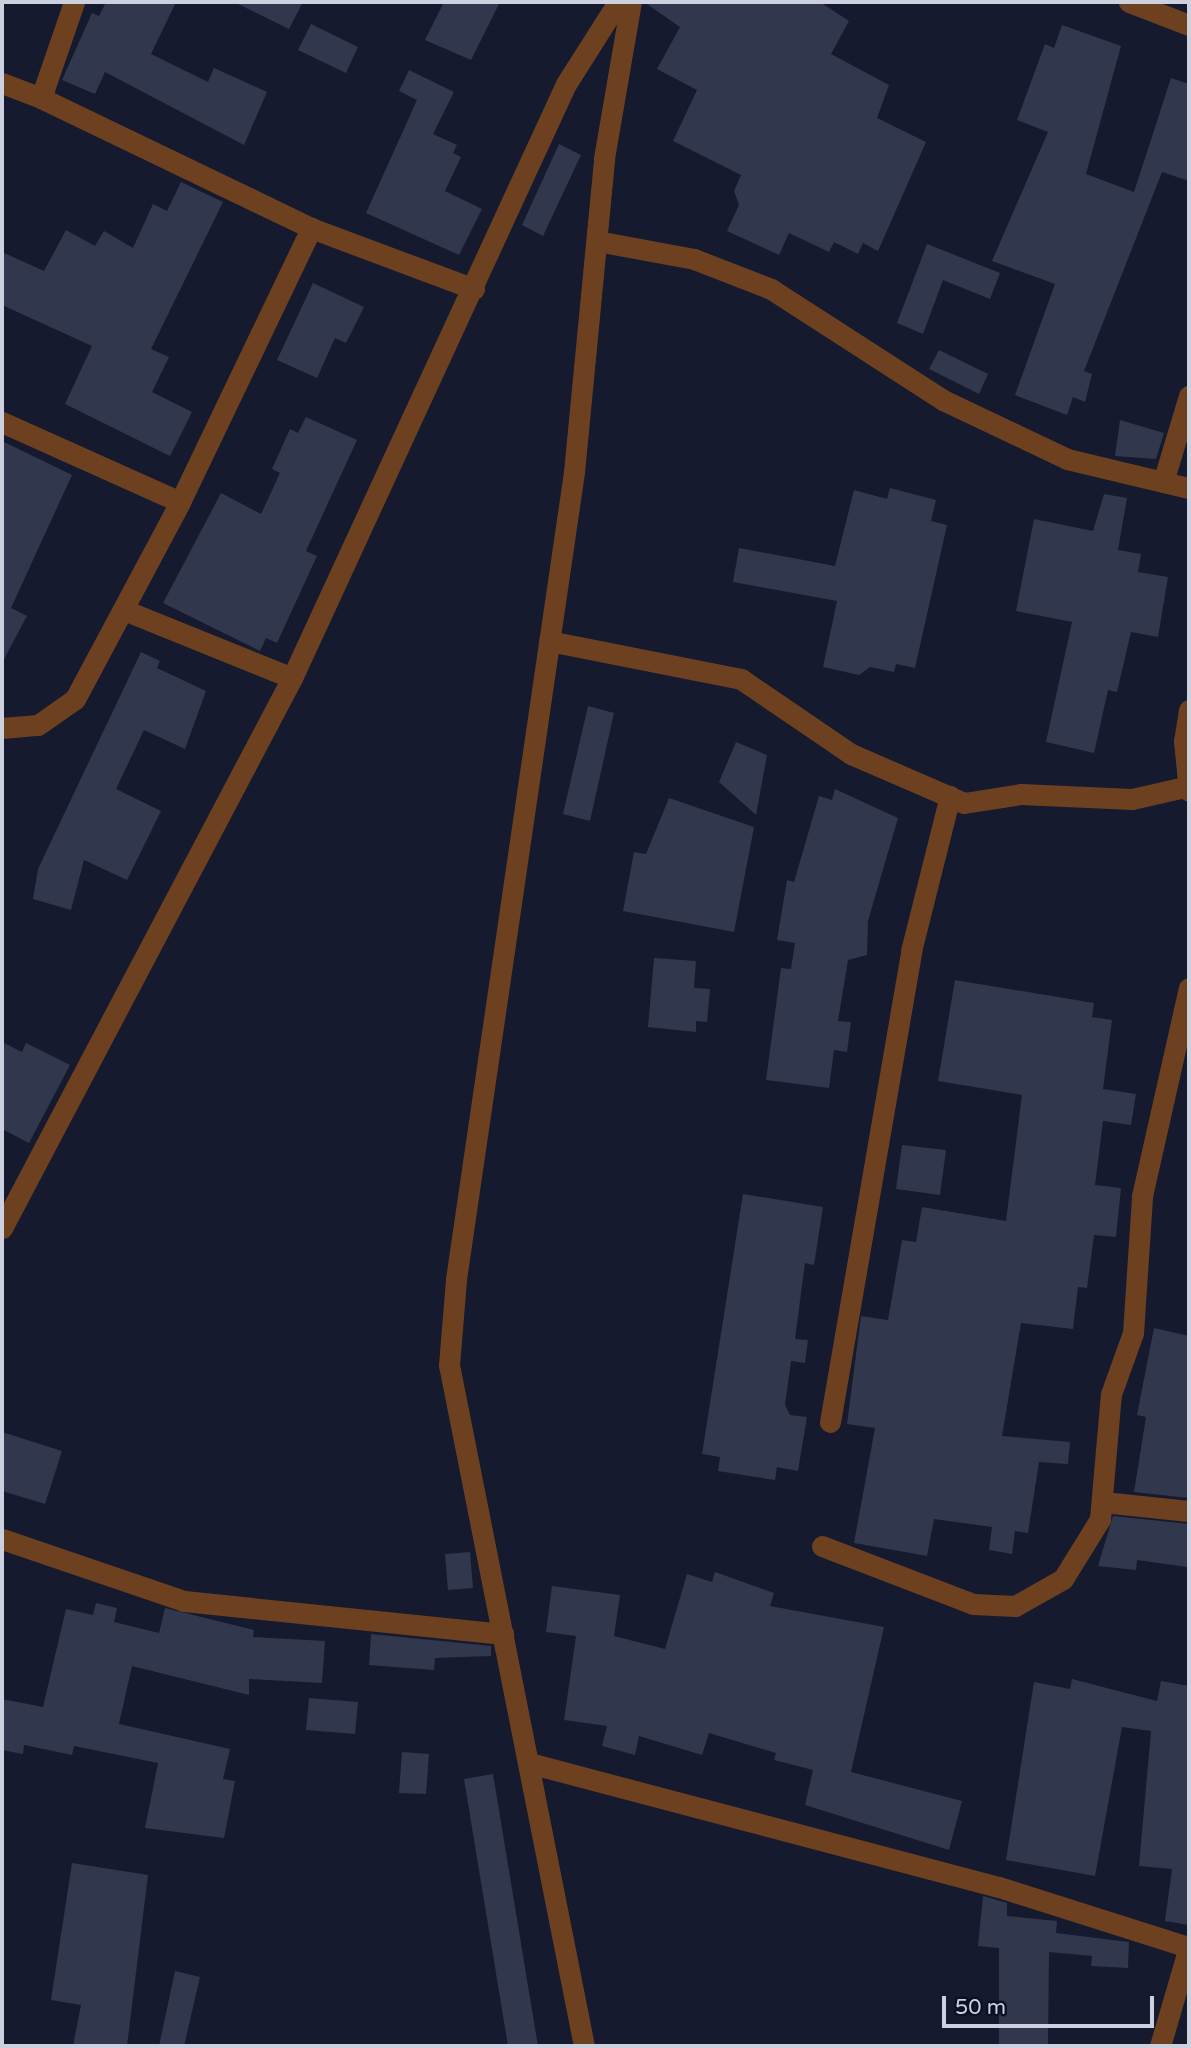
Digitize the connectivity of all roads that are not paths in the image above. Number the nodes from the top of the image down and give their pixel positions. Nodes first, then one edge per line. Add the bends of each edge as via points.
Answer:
1 (74, 2) edge
2 (618, 2) edge
3 (631, 2) edge
4 (1129, 2) edge
5 (1189, 25) edge
6 (2, 83) edge
7 (41, 98) junction
8 (310, 228) junction
9 (597, 241) junction
10 (474, 289) junction
11 (1189, 396) edge
12 (2, 422) edge
13 (1163, 482) junction
14 (1189, 488) edge
15 (180, 502) junction
16 (124, 610) junction
17 (549, 641) junction
18 (292, 678) junction
19 (1189, 710) edge
20 (2, 727) edge
21 (1187, 789) edge
22 (950, 796) junction
23 (1189, 988) edge
24 (2, 1227) edge
25 (830, 1422) dead end
26 (1103, 1502) junction
27 (1189, 1511) edge
28 (2, 1539) edge
29 (822, 1546) dead end
30 (503, 1634) junction
31 (528, 1763) junction
32 (1187, 1947) edge
33 (584, 2046) edge
34 (1160, 2046) edge

1 - 7 street
2 - 10 street via 566,84
3 - 9 street
4 - 5 street
6 - 7 street
7 - 8 street
8 - 10 street
8 - 15 street
9 - 13 street via 694,259 771,289 943,400 1067,459
9 - 17 street
10 - 18 street
11 - 13 street
12 - 15 street
13 - 14 street
15 - 16 street
16 - 18 street
16 - 20 street via 75,699 38,725
17 - 22 street via 741,679 851,754
17 - 30 street via 449,1365
18 - 24 street
19 - 21 street
21 - 22 street via 1132,799 1021,794 964,803
22 - 25 street via 911,951
23 - 26 street via 1142,1196 1133,1333 1111,1394
26 - 27 street
26 - 29 street via 1100,1519 1063,1579 1002,1608 973,1604
28 - 30 street via 184,1601
30 - 31 street
31 - 32 street via 999,1887
31 - 33 street
32 - 34 street

